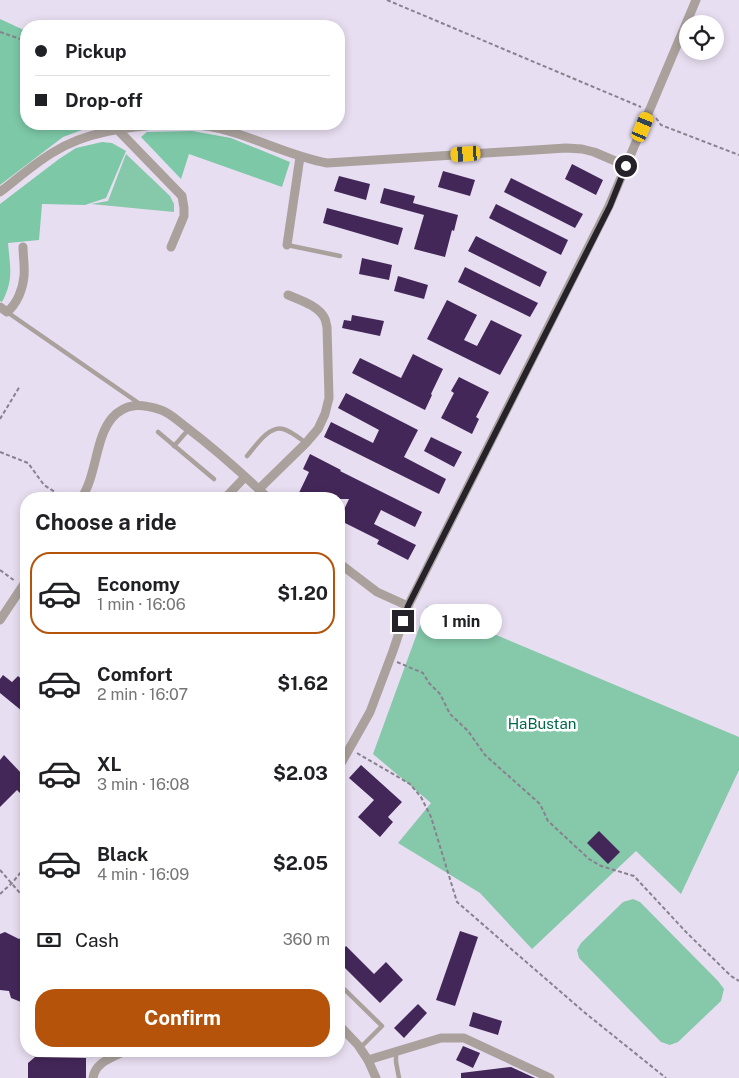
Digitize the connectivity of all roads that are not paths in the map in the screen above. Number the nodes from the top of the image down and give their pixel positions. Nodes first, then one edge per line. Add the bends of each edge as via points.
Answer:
1 (696, 0) edge
2 (118, 130) joint
3 (224, 130) edge
4 (300, 157) junction
5 (626, 166) junction
6 (0, 192) edge
7 (287, 245) joint
8 (23, 247) dead end
9 (171, 247) dead end
10 (340, 256) dead end
11 (288, 295) dead end
12 (4, 310) edge
13 (142, 406) junction
14 (189, 429) junction
15 (158, 432) dead end
16 (306, 443) junction
17 (174, 446) junction
18 (247, 456) dead end
19 (245, 477) junction
20 (214, 479) dead end
21 (259, 489) junction
22 (84, 492) edge
23 (231, 492) edge
24 (262, 492) edge
25 (345, 568) edge
26 (20, 590) edge
27 (408, 606) junction
28 (0, 620) edge
29 (345, 757) edge
30 (345, 990) edge
31 (345, 1032) edge
32 (360, 1048) junction
33 (396, 1051) junction
34 (112, 1057) edge
35 (368, 1060) junction
36 (93, 1078) edge
37 (376, 1078) edge
38 (399, 1078) edge
39 (550, 1078) edge

1 - 5 street
2 - 6 street via 75,141 53,152
2 - 9 street via 182,196 184,216
3 - 4 street
4 - 5 street via 327,163 566,148 594,152
4 - 7 street
5 - 27 street via 610,206
7 - 10 lane
8 - 12 street via 24,276 19,296 13,307
11 - 16 street via 318,310 327,327 329,398 318,428
12 - 13 lane
13 - 14 street via 162,410
13 - 22 street via 123,408 111,419
14 - 17 lane
14 - 19 street
15 - 17 lane
16 - 18 lane via 284,429 276,428 270,430
16 - 21 street
17 - 20 lane
19 - 21 street
19 - 23 street
21 - 24 street
25 - 27 street via 377,592
26 - 28 street
27 - 29 street via 370,712
30 - 32 lane via 382,1026
31 - 32 street
32 - 35 street
33 - 35 street
33 - 38 lane
33 - 39 street via 441,1038 464,1038
34 - 36 street via 102,1062 94,1071
35 - 37 street

